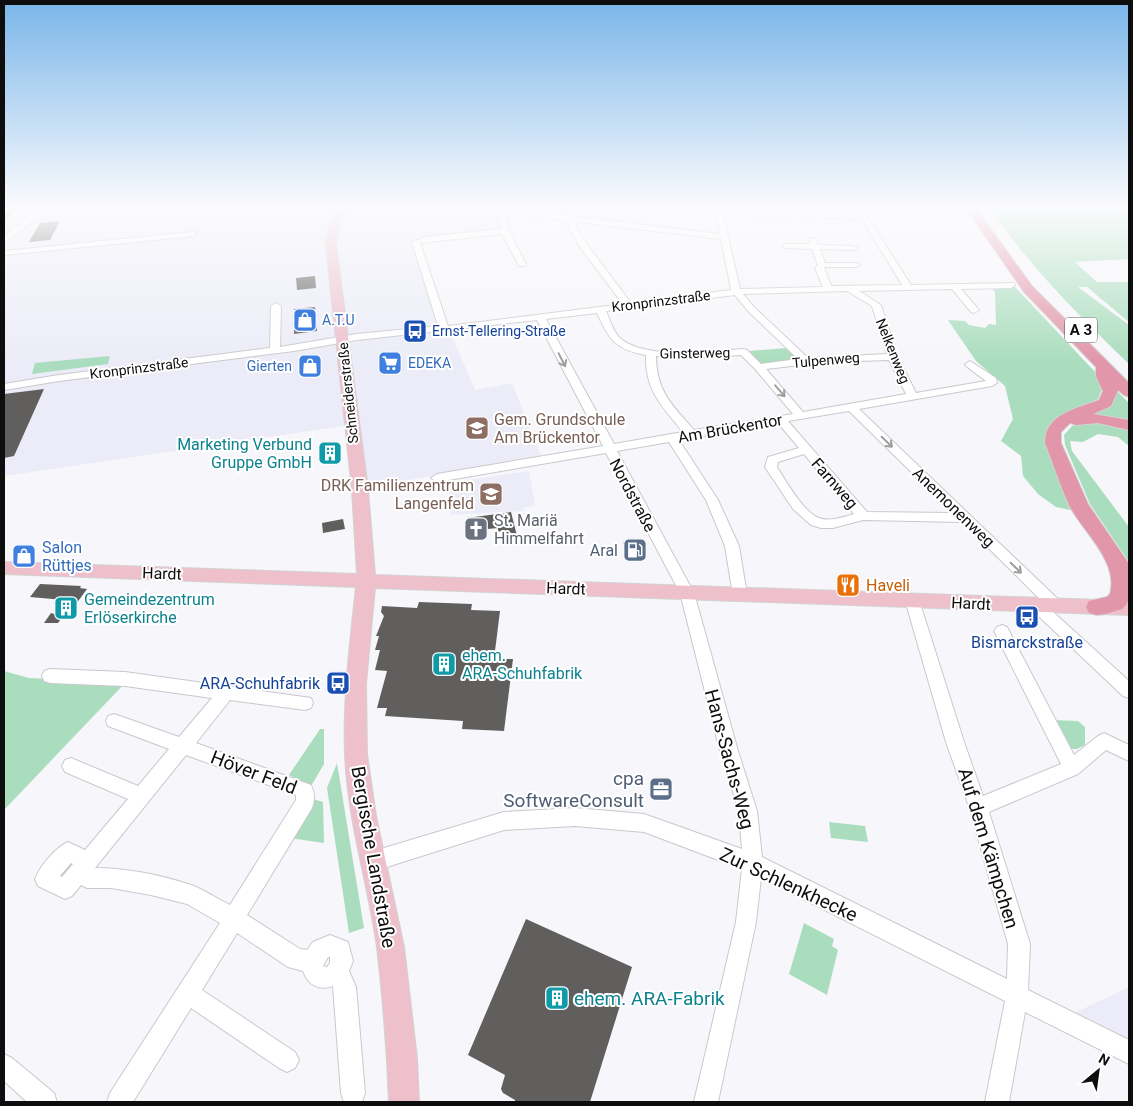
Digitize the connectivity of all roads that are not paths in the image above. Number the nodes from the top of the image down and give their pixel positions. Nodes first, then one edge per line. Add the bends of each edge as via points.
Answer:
1 (333, 259) edge
2 (421, 259) edge
3 (519, 259) edge
4 (593, 259) edge
5 (728, 259) edge
6 (819, 259) edge
7 (890, 259) edge
8 (1008, 259) edge
9 (1017, 259) edge
10 (522, 264) dead end
11 (822, 265) junction
12 (856, 265) dead end
13 (1027, 285) junction
14 (954, 286) junction
15 (908, 287) junction
16 (828, 289) junction
17 (849, 289) junction
18 (737, 292) junction
19 (628, 305) junction
20 (276, 306) dead end
21 (600, 309) junction
22 (974, 310) dead end
23 (540, 317) junction
24 (444, 329) junction
25 (343, 341) junction
26 (275, 350) junction
27 (651, 356) junction
28 (893, 357) junction
29 (805, 360) junction
30 (970, 364) dead end
31 (759, 367) junction
32 (1121, 372) edge
33 (4, 387) edge
34 (1129, 392) edge
35 (913, 397) junction
36 (852, 408) junction
37 (801, 416) junction
38 (780, 420) junction
39 (1129, 424) edge
40 (691, 434) junction
41 (672, 439) junction
42 (608, 449) junction
43 (806, 450) junction
44 (437, 478) dead end
45 (863, 516) junction
46 (964, 518) junction
47 (1122, 564) edge
48 (4, 568) edge
49 (1129, 580) edge
50 (366, 582) junction
51 (686, 594) junction
52 (740, 595) junction
53 (912, 600) junction
54 (1037, 606) junction
55 (1056, 606) junction
56 (1097, 607) junction
57 (1129, 608) edge
58 (1002, 631) dead end
59 (50, 676) dead end
60 (1129, 691) edge
61 (226, 693) junction
62 (305, 703) dead end
63 (114, 721) dead end
64 (183, 746) junction
65 (1129, 753) edge
66 (71, 766) dead end
67 (1072, 768) junction
68 (142, 796) junction
69 (978, 807) junction
70 (374, 861) junction
71 (753, 863) junction
72 (234, 919) junction
73 (188, 993) junction
74 (1017, 994) junction
75 (1129, 1052) edge
76 (287, 1060) dead end
77 (4, 1066) edge
78 (353, 1093) dead end
79 (45, 1102) edge
80 (119, 1102) edge
81 (404, 1102) edge
82 (706, 1102) edge
83 (997, 1102) edge

1 - 25 main road, Schneiderstraße
2 - 24 street
3 - 10 street
4 - 19 street
5 - 18 street
6 - 11 street
7 - 15 street
8 - 13 highway, A 3
9 - 13 highway, A 3
11 - 12 street
11 - 16 street via 819,268
13 - 14 street, Kronprinzstraße
13 - 32 highway, A 3
14 - 15 street, Kronprinzstraße
14 - 22 street
15 - 17 street, Kronprinzstraße
16 - 17 street, Kronprinzstraße
16 - 18 street, Kronprinzstraße
17 - 28 street, Nelkenweg via 876,305
18 - 19 street, Kronprinzstraße
18 - 29 street
19 - 21 street, Kronprinzstraße
20 - 26 street
21 - 23 street, Kronprinzstraße
21 - 27 street via 613,338 630,349
23 - 24 street, Kronprinzstraße
23 -> 42 street, Nordstraße
24 - 25 street, Kronprinzstraße
25 - 26 street, Kronprinzstraße
25 - 50 main road, Schneiderstraße via 360,490
26 - 33 street, Kronprinzstraße
27 - 31 street, Ginsterweg via 743,352
27 - 40 street via 651,375 656,392
28 - 29 street, Tulpenweg
28 - 35 street, Nelkenweg
29 - 31 street, Tulpenweg
30 - 35 street, Am Brückentor via 992,383
31 -> 37 street, Ginsterweg
32 - 34 highway, A 3
32 - 47 highway via 1104,376 1111,391 1105,402 1061,422 1053,432 1053,438 1079,505
35 - 36 street, Am Brückentor
36 - 37 street, Am Brückentor
36 -> 46 street, Anemonenweg
37 - 38 street, Am Brückentor
38 - 40 street, Am Brückentor
38 - 43 street, Farnweg
39 - 47 highway via 1098,418 1080,419 1066,424 1059,434 1059,444 1083,503
40 - 41 street, Am Brückentor
41 - 42 street, Am Brückentor
41 - 52 street via 712,500 732,546
42 - 44 street, Am Brückentor
42 - 51 street, Nordstraße
43 - 45 street, Farnweg
43 - 45 street via 772,460 771,467 803,512 814,522 823,523
45 - 46 street, Farnweg
46 -> 55 street, Anemonenweg
47 - 49 highway
47 - 56 highway via 1120,594 1114,603
48 - 50 main road, Hardt
50 - 51 main road, Hardt
50 - 70 main road, Bergische Landstraße via 356,684 356,754
51 - 52 main road, Hardt
51 - 71 street, Hans-Sachs-Weg via 748,811
52 - 53 main road, Hardt
53 - 54 main road, Hardt
53 - 69 street, Auf dem Kämpchen
54 - 55 main road, Hardt
54 - 60 street
55 - 56 main road, Hardt
56 - 57 main road, Hardt
58 - 67 street
59 - 61 street via 125,679
61 - 62 street
61 - 64 street
63 - 64 street, Höver Feld
64 - 68 street
64 - 72 street, Höver Feld via 305,791 305,802
65 - 67 street via 1104,741
66 - 68 street
67 - 69 street
68 - 72 street via 83,868 87,878 111,878 190,895
69 - 74 street, Auf dem Kämpchen via 1019,944
70 - 71 street, Zur Schlenkhecke via 504,822 575,817 644,823
70 - 81 main road, Bergische Landstraße via 390,947
71 - 74 street, Zur Schlenkhecke
71 - 82 street, Hans-Sachs-Weg via 746,922
72 - 73 street
72 - 78 street via 296,959 313,962 315,974 322,978 329,978 338,971 345,987
73 - 76 street
73 - 80 street
74 - 75 street, Zur Schlenkhecke
74 - 83 street, Auf dem Kämpchen
77 - 79 street

